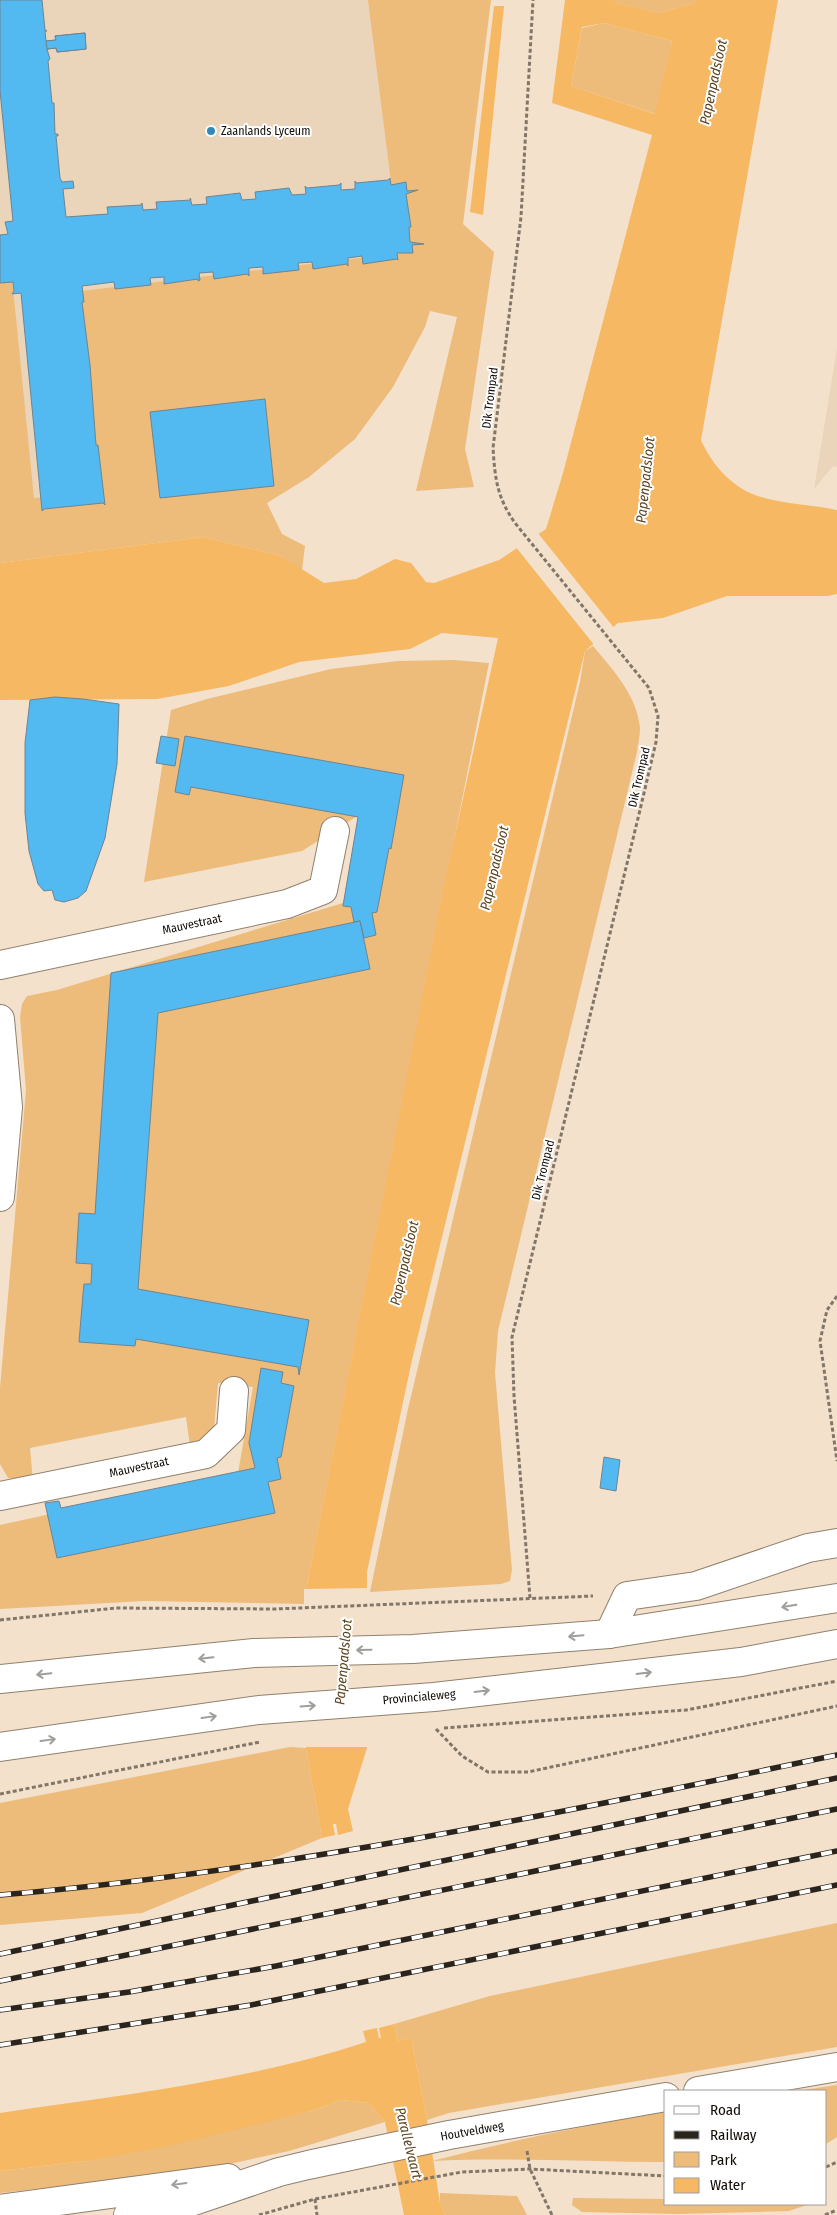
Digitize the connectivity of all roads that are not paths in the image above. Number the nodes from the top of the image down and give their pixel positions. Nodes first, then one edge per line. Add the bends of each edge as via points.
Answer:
1 (335, 831) dead end
2 (0, 965) edge
3 (0, 1019) edge
4 (0, 1197) edge
5 (234, 1391) dead end
6 (0, 1496) edge
7 (837, 1543) edge
8 (837, 1598) edge
9 (609, 1634) junction
10 (837, 1644) edge
11 (0, 1679) edge
12 (0, 1748) edge
13 (837, 2067) edge
14 (704, 2090) edge
15 (664, 2097) edge
16 (279, 2172) junction
17 (0, 2209) edge
18 (128, 2215) edge

1 - 2 street, Mauvestraat via 323,890 287,904
3 - 4 street via 8,1107
5 - 6 street, Mauvestraat via 231,1430 206,1454
7 - 9 street via 808,1548 696,1586 626,1596
8 -> 9 street
9 -> 11 street via 413,1649 254,1652
12 -> 10 street, Provincialeweg via 259,1710 434,1697 741,1662
13 - 14 street
15 - 16 street, Houtveldweg via 449,2135
16 -> 17 street, Houtveldweg
16 - 18 street, Houtveldweg via 176,2207

